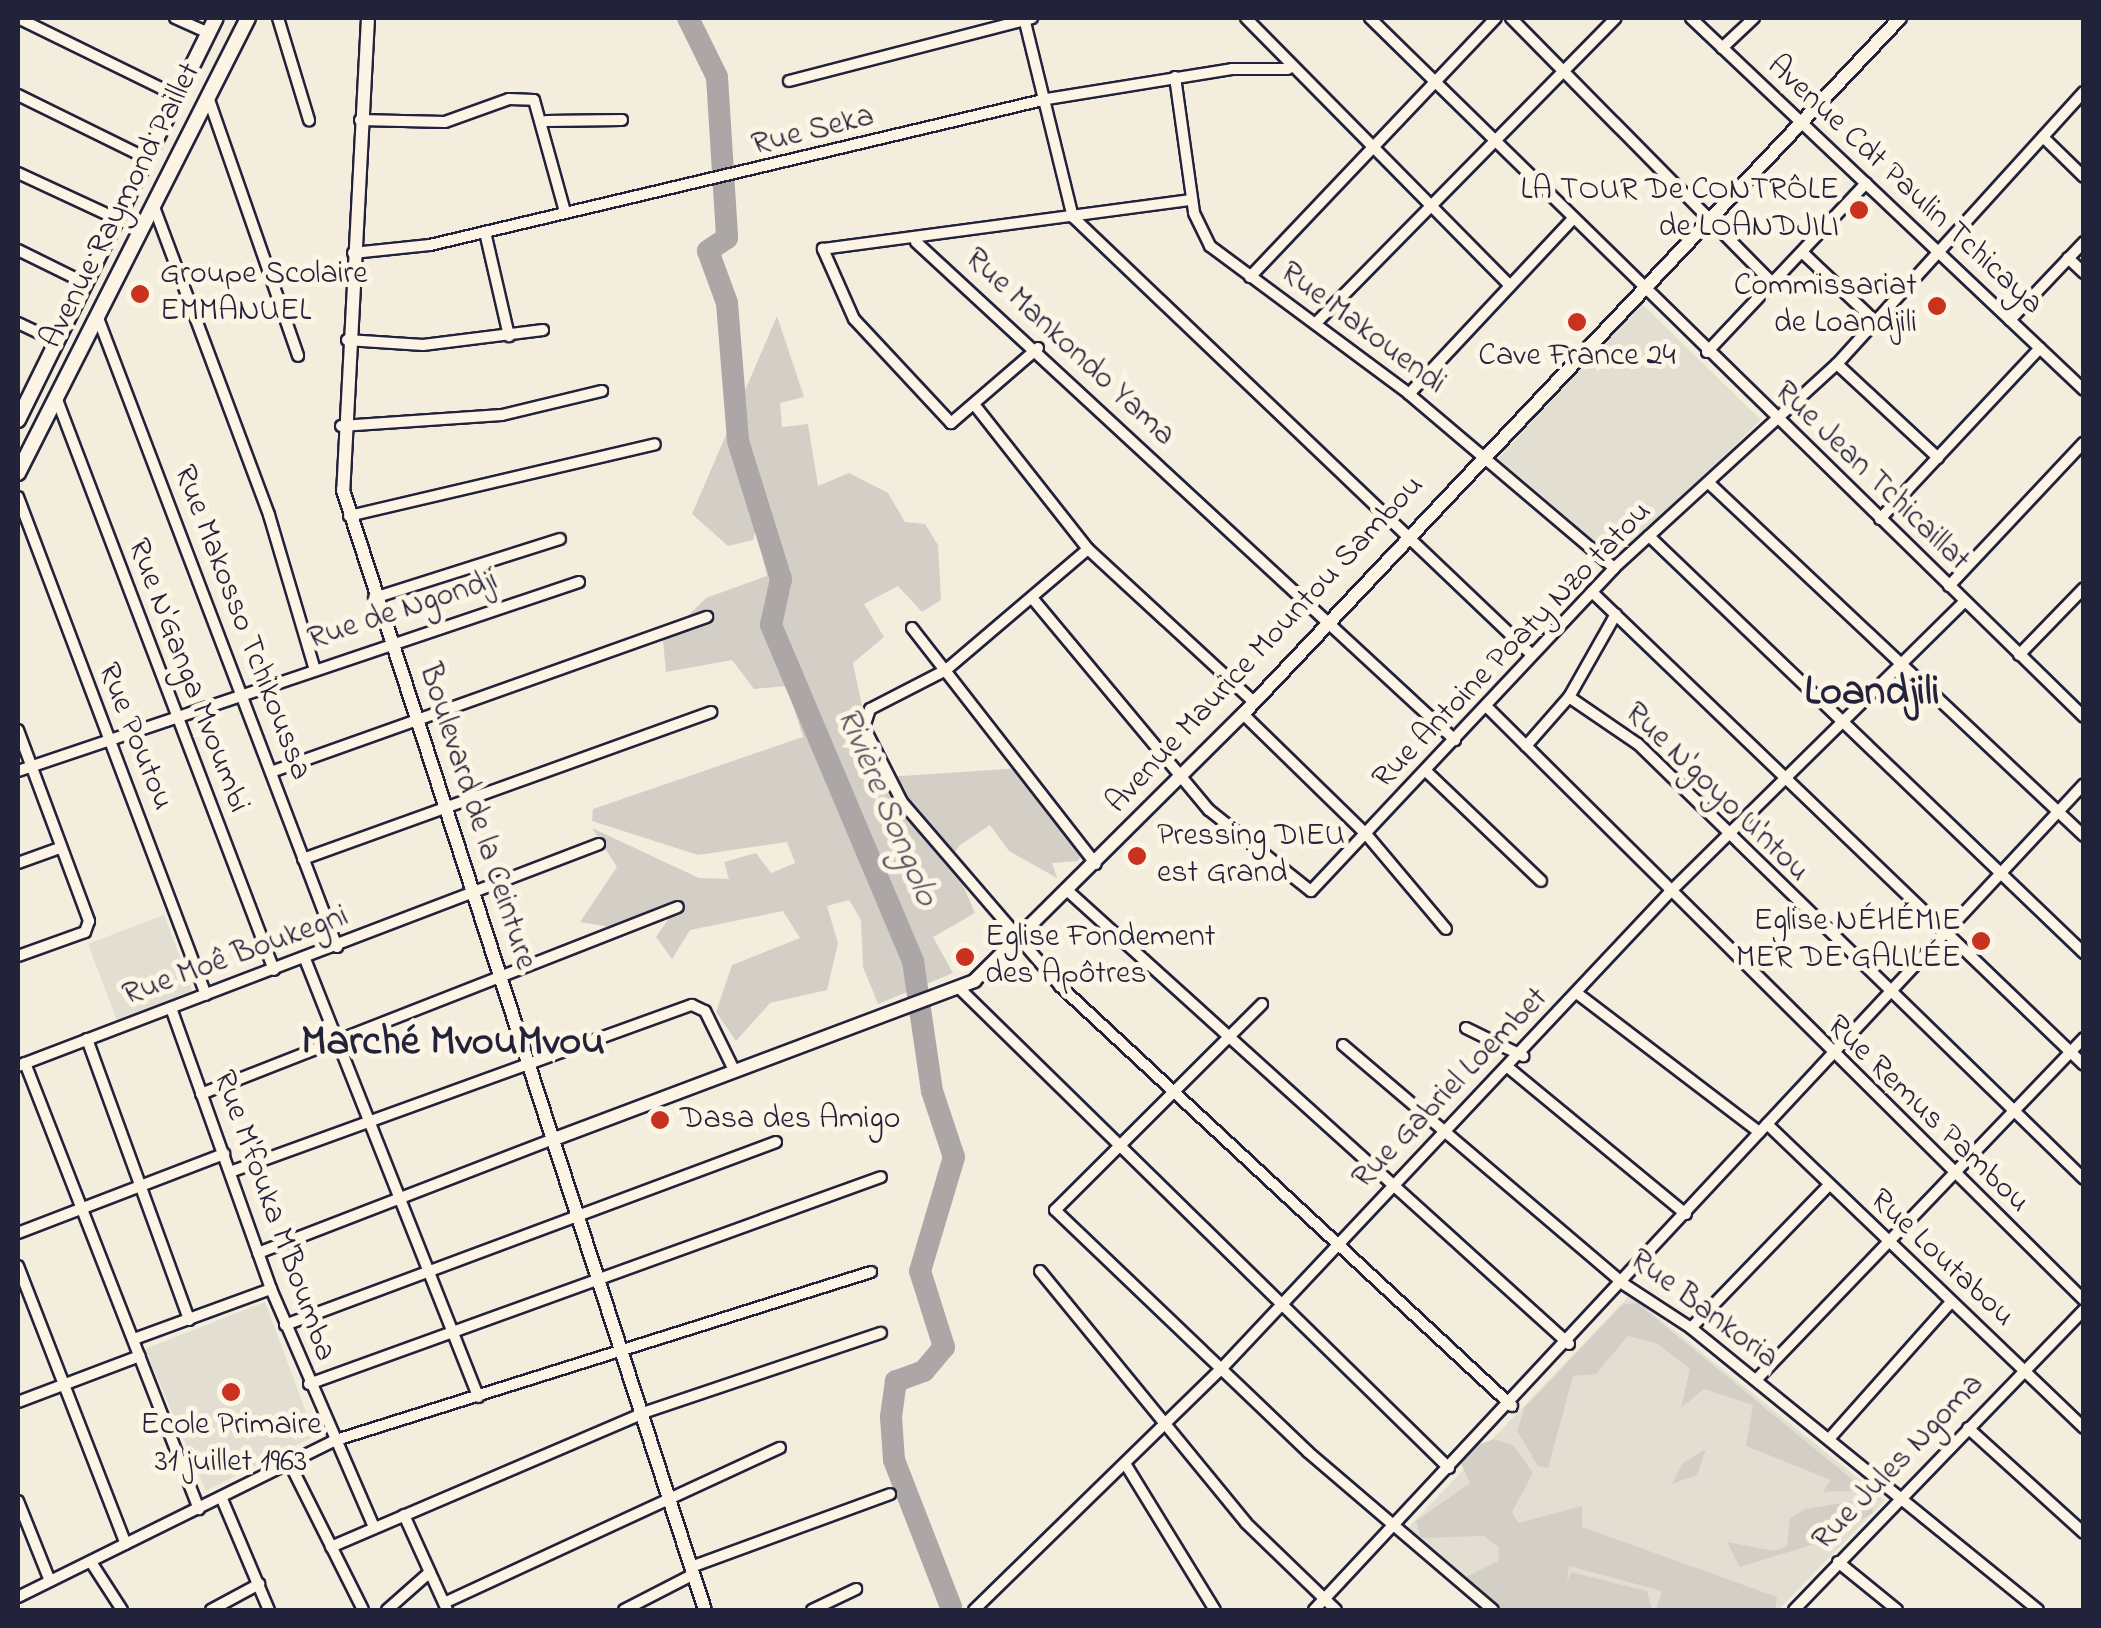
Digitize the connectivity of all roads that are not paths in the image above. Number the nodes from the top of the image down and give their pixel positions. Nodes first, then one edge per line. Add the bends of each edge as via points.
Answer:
1 (176, 18) edge
2 (216, 18) edge
3 (248, 18) edge
4 (278, 18) edge
5 (368, 18) edge
6 (1024, 18) edge
7 (1032, 18) edge
8 (1246, 18) edge
9 (1370, 18) edge
10 (1496, 18) edge
11 (1511, 18) edge
12 (1616, 18) edge
13 (1691, 18) edge
14 (1754, 18) edge
15 (1900, 18) edge
16 (22, 19) edge
17 (18, 33) edge
18 (208, 33) junction
19 (1722, 48) junction
20 (1288, 69) junction
21 (1563, 71) junction
22 (1175, 77) junction
23 (789, 81) dead end
24 (1433, 82) junction
25 (2084, 92) edge
26 (18, 96) edge
27 (177, 96) junction
28 (208, 96) junction
29 (1047, 99) junction
30 (309, 120) dead end
31 (360, 120) junction
32 (622, 120) dead end
33 (1798, 120) junction
34 (546, 121) junction
35 (2043, 137) junction
36 (1491, 138) junction
37 (1369, 151) junction
38 (146, 158) junction
39 (18, 174) edge
40 (2084, 177) edge
41 (1866, 183) junction
42 (1192, 200) junction
43 (1425, 205) junction
44 (154, 207) junction
45 (565, 212) junction
46 (1073, 217) junction
47 (1705, 217) junction
48 (117, 220) junction
49 (1574, 220) junction
50 (484, 232) junction
51 (916, 242) junction
52 (2084, 242) edge
53 (18, 250) edge
54 (352, 253) junction
55 (1803, 253) junction
56 (1939, 253) junction
57 (2068, 258) junction
58 (2084, 273) edge
59 (1250, 277) junction
60 (86, 283) junction
61 (1772, 284) junction
62 (1510, 286) junction
63 (1641, 287) junction
64 (98, 318) junction
65 (2010, 320) junction
66 (1317, 322) junction
67 (1874, 322) junction
68 (18, 324) edge
69 (543, 330) dead end
70 (508, 336) junction
71 (346, 340) junction
72 (56, 342) junction
73 (1038, 348) junction
74 (2040, 348) junction
75 (1708, 352) junction
76 (298, 356) dead end
77 (1836, 364) junction
78 (2084, 390) edge
79 (602, 391) dead end
80 (1410, 394) junction
81 (56, 397) junction
82 (22, 401) edge
83 (976, 408) junction
84 (18, 420) edge
85 (1776, 422) junction
86 (340, 426) junction
87 (2084, 442) edge
88 (655, 444) dead end
89 (1484, 454) junction
90 (1938, 458) junction
91 (18, 473) edge
92 (1710, 485) junction
93 (18, 496) edge
94 (349, 516) junction
95 (1880, 519) junction
96 (1406, 536) junction
97 (1649, 536) junction
98 (560, 538) dead end
99 (1088, 549) junction
100 (1614, 568) junction
101 (579, 582) dead end
102 (1949, 586) junction
103 (1592, 592) junction
104 (2082, 593) edge
105 (373, 599) junction
106 (1033, 599) junction
107 (1964, 602) junction
108 (1616, 614) junction
109 (707, 618) dead end
110 (1328, 620) junction
111 (912, 628) dead end
112 (387, 640) junction
113 (2019, 655) junction
114 (1532, 656) junction
115 (1900, 665) junction
116 (314, 667) junction
117 (946, 670) junction
118 (241, 692) junction
119 (1570, 697) junction
120 (1253, 701) junction
121 (1487, 706) junction
122 (711, 712) dead end
123 (1243, 714) junction
124 (178, 717) junction
125 (2084, 717) edge
126 (416, 722) junction
127 (1842, 722) junction
128 (18, 730) edge
129 (1455, 740) junction
130 (111, 742) junction
131 (1526, 746) junction
132 (32, 766) junction
133 (18, 771) edge
134 (1426, 771) junction
135 (271, 772) junction
136 (1182, 776) junction
137 (1786, 779) junction
138 (2084, 784) edge
139 (445, 809) junction
140 (2058, 812) junction
141 (1366, 834) junction
142 (2084, 836) edge
143 (1729, 837) junction
144 (599, 844) dead end
145 (60, 848) junction
146 (303, 859) junction
147 (18, 863) edge
148 (1096, 864) junction
149 (2000, 874) junction
150 (1541, 881) dead end
151 (1069, 892) junction
152 (1669, 892) junction
153 (471, 894) junction
154 (678, 908) dead end
155 (1446, 929) dead end
156 (1946, 932) junction
157 (1019, 942) junction
158 (337, 946) junction
159 (2084, 953) edge
160 (18, 956) edge
161 (305, 959) junction
162 (274, 970) junction
163 (501, 980) junction
164 (960, 988) junction
165 (1887, 993) junction
166 (1578, 994) junction
167 (206, 995) junction
168 (1262, 1004) dead end
169 (171, 1008) junction
170 (1466, 1028) dead end
171 (1228, 1037) junction
172 (2084, 1038) edge
173 (87, 1039) junction
174 (338, 1043) junction
175 (1344, 1045) dead end
176 (2070, 1052) junction
177 (1523, 1056) junction
178 (1830, 1057) junction
179 (528, 1060) junction
180 (21, 1064) edge
181 (2084, 1064) edge
182 (1510, 1069) junction
183 (734, 1070) junction
184 (1172, 1089) junction
185 (202, 1094) junction
186 (2012, 1112) junction
187 (366, 1122) junction
188 (1763, 1128) junction
189 (1442, 1134) junction
190 (557, 1138) junction
191 (776, 1142) dead end
192 (1115, 1147) junction
193 (224, 1154) junction
194 (230, 1172) junction
195 (1953, 1176) junction
196 (882, 1177) dead end
197 (2084, 1179) edge
198 (1392, 1184) junction
199 (142, 1186) junction
200 (1828, 1186) junction
201 (401, 1200) junction
202 (83, 1208) junction
203 (578, 1214) junction
204 (1686, 1214) junction
205 (18, 1233) edge
206 (1336, 1244) junction
207 (1887, 1244) junction
208 (258, 1253) junction
209 (18, 1266) edge
210 (1040, 1271) dead end
211 (423, 1272) junction
212 (871, 1272) dead end
213 (597, 1279) junction
214 (1625, 1284) junction
215 (271, 1289) junction
216 (2084, 1300) edge
217 (1280, 1303) junction
218 (1950, 1303) junction
219 (2084, 1310) edge
220 (189, 1320) junction
221 (285, 1325) junction
222 (1692, 1328) junction
223 (881, 1333) dead end
224 (451, 1334) junction
225 (134, 1340) junction
226 (1569, 1344) junction
227 (622, 1354) junction
228 (140, 1356) junction
229 (1223, 1368) junction
230 (2022, 1370) junction
231 (1756, 1380) junction
232 (308, 1384) junction
233 (61, 1387) junction
234 (478, 1396) junction
235 (18, 1402) edge
236 (1512, 1406) junction
237 (643, 1413) junction
238 (1164, 1427) junction
239 (1968, 1428) junction
240 (2084, 1428) edge
241 (1829, 1439) junction
242 (333, 1441) junction
243 (780, 1448) dead end
244 (290, 1462) junction
245 (1126, 1466) junction
246 (1449, 1468) junction
247 (890, 1494) dead end
248 (670, 1495) junction
249 (1901, 1499) junction
250 (18, 1500) edge
251 (222, 1500) junction
252 (199, 1509) junction
253 (404, 1515) junction
254 (1392, 1526) junction
255 (374, 1527) junction
256 (2084, 1533) edge
257 (126, 1544) junction
258 (330, 1546) junction
259 (91, 1562) junction
260 (1838, 1562) junction
261 (691, 1571) junction
262 (430, 1572) junction
263 (50, 1581) junction
264 (259, 1584) junction
265 (856, 1590) dead end
266 (18, 1596) edge
267 (643, 1598) junction
268 (1323, 1600) junction
269 (446, 1607) edge
270 (122, 1610) edge
271 (211, 1610) edge
272 (270, 1610) edge
273 (363, 1610) edge
274 (387, 1610) edge
275 (624, 1610) edge
276 (648, 1610) edge
277 (704, 1610) edge
278 (812, 1610) edge
279 (974, 1610) edge
280 (1215, 1610) edge
281 (1314, 1610) edge
282 (1336, 1610) edge
283 (1493, 1610) edge
284 (1794, 1610) edge
285 (1897, 1610) edge
286 (2038, 1610) edge

1 - 18 street
2 - 18 main road
3 - 28 main road, Avenue Raymond Paillet
4 - 30 street
5 - 31 street, Boulevard de la Ceinture
6 - 7 street
6 - 23 street
6 - 29 street
8 - 20 street
9 - 24 street, Rue Jean Tchicaillat
10 - 24 street
11 - 21 street
12 - 21 street
13 - 19 street, Avenue Cdt Paulin Tchicaya
14 - 19 street
15 - 33 street, Avenue Maurice Mountou Sambou
16 - 17 street
16 - 27 street
18 - 27 main road
19 - 33 street, Avenue Cdt Paulin Tchicaya
20 - 22 street, Rue Seka
20 - 37 street
21 - 36 street
21 - 47 street
22 - 29 street, Rue Seka
22 - 42 street, Rue Makouendi
24 - 36 street, Rue Jean Tchicaillat
24 - 37 street
25 - 35 street, Rue Antoine Poaty Nzo tatou
26 - 38 street
27 - 38 main road
28 - 44 main road, Avenue Raymond Paillet
28 - 76 street
29 - 45 street, Rue Seka via 717,182
29 - 46 street
31 - 34 street via 446,122 523,98 541,106
31 - 54 street, Boulevard de la Ceinture
32 - 34 street
33 - 41 street, Avenue Cdt Paulin Tchicaya
33 - 47 street, Avenue Maurice Mountou Sambou
34 - 45 street
35 - 40 street
35 - 56 street, Rue Antoine Poaty Nzo tatou
36 - 43 street
36 - 49 street, Rue Jean Tchicaillat
37 - 43 street
37 - 59 street
38 - 48 main road
39 - 48 street
41 - 55 street
41 - 56 street, Avenue Cdt Paulin Tchicaya
42 - 46 street, Rue Mankondo Yama
42 - 59 street, Rue Makouendi via 1210,246
43 - 62 street
43 - 66 street
44 - 64 main road, Avenue Raymond Paillet
44 - 116 street via 270,515
45 - 50 street, Rue Seka
46 - 51 street, Rue Mankondo Yama
46 - 96 street
47 - 61 street
47 - 63 street, Avenue Maurice Mountou Sambou
48 - 60 main road
49 - 62 street
49 - 63 street, Rue Jean Tchicaillat
50 - 54 street, Rue Seka
50 - 70 street
51 - 73 street, Rue Mankondo Yama
51 - 83 street via 823,249 854,319 943,418 960,421
52 - 57 street
53 - 60 street
54 - 71 street, Boulevard de la Ceinture
55 - 61 street
55 - 67 street
56 - 65 street, Avenue Cdt Paulin Tchicaya
56 - 67 street, Rue Antoine Poaty Nzo tatou
57 - 58 street
57 - 65 street
59 - 66 street, Rue Makouendi
60 - 72 main road
61 - 75 street
62 - 80 street
63 - 75 street, Rue Jean Tchicaillat
63 - 89 street, Avenue Maurice Mountou Sambou
64 - 81 main road, Avenue Raymond Paillet
64 - 118 street, Rue Makosso Tchikoussa
65 - 74 street, Avenue Cdt Paulin Tchicaya
66 - 80 street, Rue Makouendi
67 - 77 street, Rue Antoine Poaty Nzo tatou
68 - 72 street
69 - 70 street
70 - 71 street via 423,346
71 - 86 street, Boulevard de la Ceinture
72 - 82 main road
73 - 83 street
73 - 110 street, Rue Mankondo Yama
74 - 78 street, Avenue Cdt Paulin Tchicaya
74 - 90 street
75 - 85 street, Rue Jean Tchicaillat
77 - 85 street, Rue Antoine Poaty Nzo tatou
77 - 90 street
79 - 86 street via 502,415
80 - 89 street, Rue Makouendi
81 - 91 main road, Avenue Raymond Paillet
81 - 124 street, Rue N'Ganga Mvoumbi
82 - 84 main road
83 - 99 street
85 - 92 street, Rue Antoine Poaty Nzo tatou
85 - 95 street, Rue Jean Tchicaillat
86 - 94 street, Boulevard de la Ceinture
87 - 102 street
88 - 94 street
89 - 96 street, Avenue Maurice Mountou Sambou
89 - 100 street, Rue Makouendi
90 - 95 street
92 - 97 street, Rue Antoine Poaty Nzo tatou
92 - 115 street
93 - 130 street, Rue Poutou
94 - 105 street, Boulevard de la Ceinture
95 - 102 street, Rue Jean Tchicaillat
96 - 110 street, Avenue Maurice Mountou Sambou
96 - 114 street
97 - 100 street, Rue Antoine Poaty Nzo tatou
97 - 127 street
98 - 105 street
99 - 106 street
99 - 120 street
100 - 103 street, Rue Antoine Poaty Nzo tatou
101 - 112 street, Rue de Ngondji
102 - 107 street, Rue Jean Tchicaillat
103 - 108 street
103 - 114 street, Rue Antoine Poaty Nzo tatou
104 - 113 street
105 - 112 street, Boulevard de la Ceinture
106 - 117 street
106 - 136 street
107 - 113 street, Rue Jean Tchicaillat
107 - 115 street, Rue Gabriel Loembet
108 - 119 street
108 - 137 street
109 - 126 street
110 - 120 street, Avenue Maurice Mountou Sambou
110 - 129 street, Rue Mankondo Yama
111 - 117 street
112 - 116 street, Rue de Ngondji
112 - 126 street, Boulevard de la Ceinture
113 - 125 street, Rue Jean Tchicaillat
114 - 121 street, Rue Antoine Poaty Nzo tatou
115 - 127 street, Rue Gabriel Loembet
115 - 140 street
116 - 118 street, Rue de Ngondji
117 - 148 street
117 - 157 street via 870,710 864,727 902,802
118 - 124 street, Rue de Ngondji
118 - 135 street, Rue Makosso Tchikoussa
119 - 131 street
119 - 143 street, Rue N'goyo U'ntou via 1638,744
120 - 123 street, Avenue Maurice Mountou Sambou
121 - 129 street, Rue Antoine Poaty Nzo tatou
121 - 131 street, Rue Remus Pambou
122 - 139 street
123 - 136 street, Avenue Maurice Mountou Sambou
123 - 141 street
124 - 130 street, Rue de Ngondji
124 - 162 street, Rue N'Ganga Mvoumbi
126 - 135 street
126 - 139 street, Boulevard de la Ceinture
127 - 137 street, Rue Gabriel Loembet
127 - 149 street
128 - 132 street
129 - 134 street, Rue Antoine Poaty Nzo tatou
130 - 132 street, Rue de Ngondji
130 - 167 street, Rue Poutou
131 - 152 street, Rue Remus Pambou
132 - 133 street, Rue de Ngondji
132 - 145 street
134 - 141 street, Rue Antoine Poaty Nzo tatou
134 - 150 street
135 - 146 street, Rue Makosso Tchikoussa
136 - 141 street, Rue Antoine Poaty Nzo tatou via 1241,841 1311,891
136 - 148 street, Avenue Maurice Mountou Sambou
137 - 143 street, Rue Gabriel Loembet
137 - 156 street
138 - 140 street
139 - 146 street
139 - 153 street, Boulevard de la Ceinture
140 - 142 street
140 - 149 street
141 - 155 street
143 - 152 street, Rue Gabriel Loembet
143 - 165 street, Rue N'goyo U'ntou
144 - 153 street, Rue Moê Boukegni
145 - 147 street
145 - 160 street via 89,927
146 - 158 street, Rue Makosso Tchikoussa
148 - 151 street, Avenue Maurice Mountou Sambou
149 - 156 street
149 - 159 street
151 - 157 street, Avenue Maurice Mountou Sambou
151 - 171 street
152 - 166 street, Rue Gabriel Loembet
152 - 178 street, Rue Remus Pambou
153 - 158 street, Rue Moê Boukegni
153 - 163 street, Boulevard de la Ceinture
154 - 163 street
156 - 165 street
156 - 176 street
157 - 164 street, Avenue Maurice Mountou Sambou
157 - 184 street
158 - 161 street, Rue Moê Boukegni
161 - 162 street, Rue Moê Boukegni
161 - 174 street
162 - 167 street, Rue Moê Boukegni
163 - 174 street
163 - 179 street, Boulevard de la Ceinture
164 - 183 street, Avenue Maurice Mountou Sambou
164 - 192 street
165 - 178 street
165 - 186 street, Rue N'goyo U'ntou
166 - 177 street, Rue Gabriel Loembet
166 - 188 street, Rue Loutabou
167 - 169 street, Rue Moê Boukegni
168 - 171 street
169 - 173 street, Rue Moê Boukegni
169 - 185 street, Rue M'fouka M'Boumba
170 - 177 street
171 - 184 street
171 - 198 street
172 - 176 street
173 - 180 street, Rue Moê Boukegni
173 - 199 street
174 - 185 street
174 - 187 street
175 - 189 street, Rue Bankoria
176 - 181 street
176 - 186 street
177 - 182 street, Rue Gabriel Loembet
178 - 188 street
178 - 195 street, Rue Remus Pambou
179 - 183 street via 692,1005 705,1011
179 - 187 street
179 - 190 street, Boulevard de la Ceinture
180 - 202 street
182 - 189 street, Rue Gabriel Loembet
182 - 204 street
183 - 190 street, Avenue Maurice Mountou Sambou
184 - 192 street
184 - 206 street
185 - 193 street, Rue M'fouka M'Boumba
186 - 195 street
186 - 197 street, Rue N'goyo U'ntou
187 - 194 street
187 - 201 street
188 - 200 street, Rue Loutabou
188 - 204 street
189 - 198 street, Rue Gabriel Loembet
189 - 214 street, Rue Bankoria
190 - 201 street
190 - 203 street, Boulevard de la Ceinture
191 - 203 street
192 - 217 street
192 - 229 street via 1055,1210
193 - 194 street, Rue M'fouka M'Boumba
193 - 199 street
194 - 208 street, Rue M'fouka M'Boumba
195 - 207 street
195 - 216 street, Rue Remus Pambou
196 - 213 street
198 - 206 street, Rue Gabriel Loembet
198 - 226 street
199 - 202 street
199 - 220 street
200 - 207 street, Rue Loutabou
200 - 222 street
201 - 208 street
201 - 211 street
202 - 205 street
202 - 225 street
203 - 211 street
203 - 213 street, Boulevard de la Ceinture
204 - 214 street
206 - 217 street, Rue Gabriel Loembet
206 - 236 street
207 - 218 street, Rue Loutabou
207 - 231 street
208 - 215 street, Rue M'fouka M'Boumba
209 - 233 street
210 - 238 street
211 - 221 street
211 - 224 street
212 - 227 street
213 - 224 street
213 - 227 street, Boulevard de la Ceinture
214 - 222 street, Rue Bankoria
214 - 226 street
215 - 220 street
215 - 221 street, Rue M'fouka M'Boumba
217 - 229 street, Rue Gabriel Loembet
217 - 246 street
218 - 230 street, Rue Loutabou
218 - 241 street
219 - 230 street, Rue Jules Ngoma
220 - 225 street
221 - 232 street, Rue M'fouka M'Boumba
222 - 231 street, Rue Bankoria
223 - 237 street
224 - 232 street
224 - 234 street
225 - 228 street
226 - 236 street
227 - 234 street
227 - 237 street, Boulevard de la Ceinture
228 - 233 street
228 - 252 street
229 - 238 street, Rue Gabriel Loembet
229 - 254 street
230 - 239 street, Rue Jules Ngoma
230 - 240 street, Rue Loutabou
231 - 241 street, Rue Bankoria
232 - 242 street, Rue M'fouka M'Boumba
233 - 235 street
233 - 257 street
234 - 242 street
236 - 246 street
237 - 248 street, Boulevard de la Ceinture
237 - 253 street
238 - 245 street, Rue Gabriel Loembet
238 - 268 street
239 - 249 street, Rue Jules Ngoma
239 - 256 street
241 - 249 street, Rue Bankoria
242 - 244 street
242 - 255 street, Rue M'fouka M'Boumba
243 - 248 street
244 - 251 street
244 - 258 street
245 - 279 street, Rue Gabriel Loembet
245 - 280 street
246 - 254 street
247 - 261 street
248 - 261 street, Boulevard de la Ceinture
248 - 269 street
249 - 260 street, Rue Jules Ngoma
249 - 286 street, Rue Bankoria
250 - 263 street
251 - 252 street
251 - 264 street
252 - 257 street
253 - 255 street
253 - 262 street
254 - 268 street
254 - 283 street
255 - 258 street
257 - 259 street
258 - 273 street
259 - 263 street
259 - 270 street
260 - 284 street, Rue Jules Ngoma
260 - 285 street
261 - 267 street
261 - 277 street, Boulevard de la Ceinture
262 - 269 street
262 - 274 street
263 - 266 street
264 - 271 street
264 - 272 street
265 - 278 street
267 - 275 street
267 - 276 street
268 - 281 street
268 - 282 street

